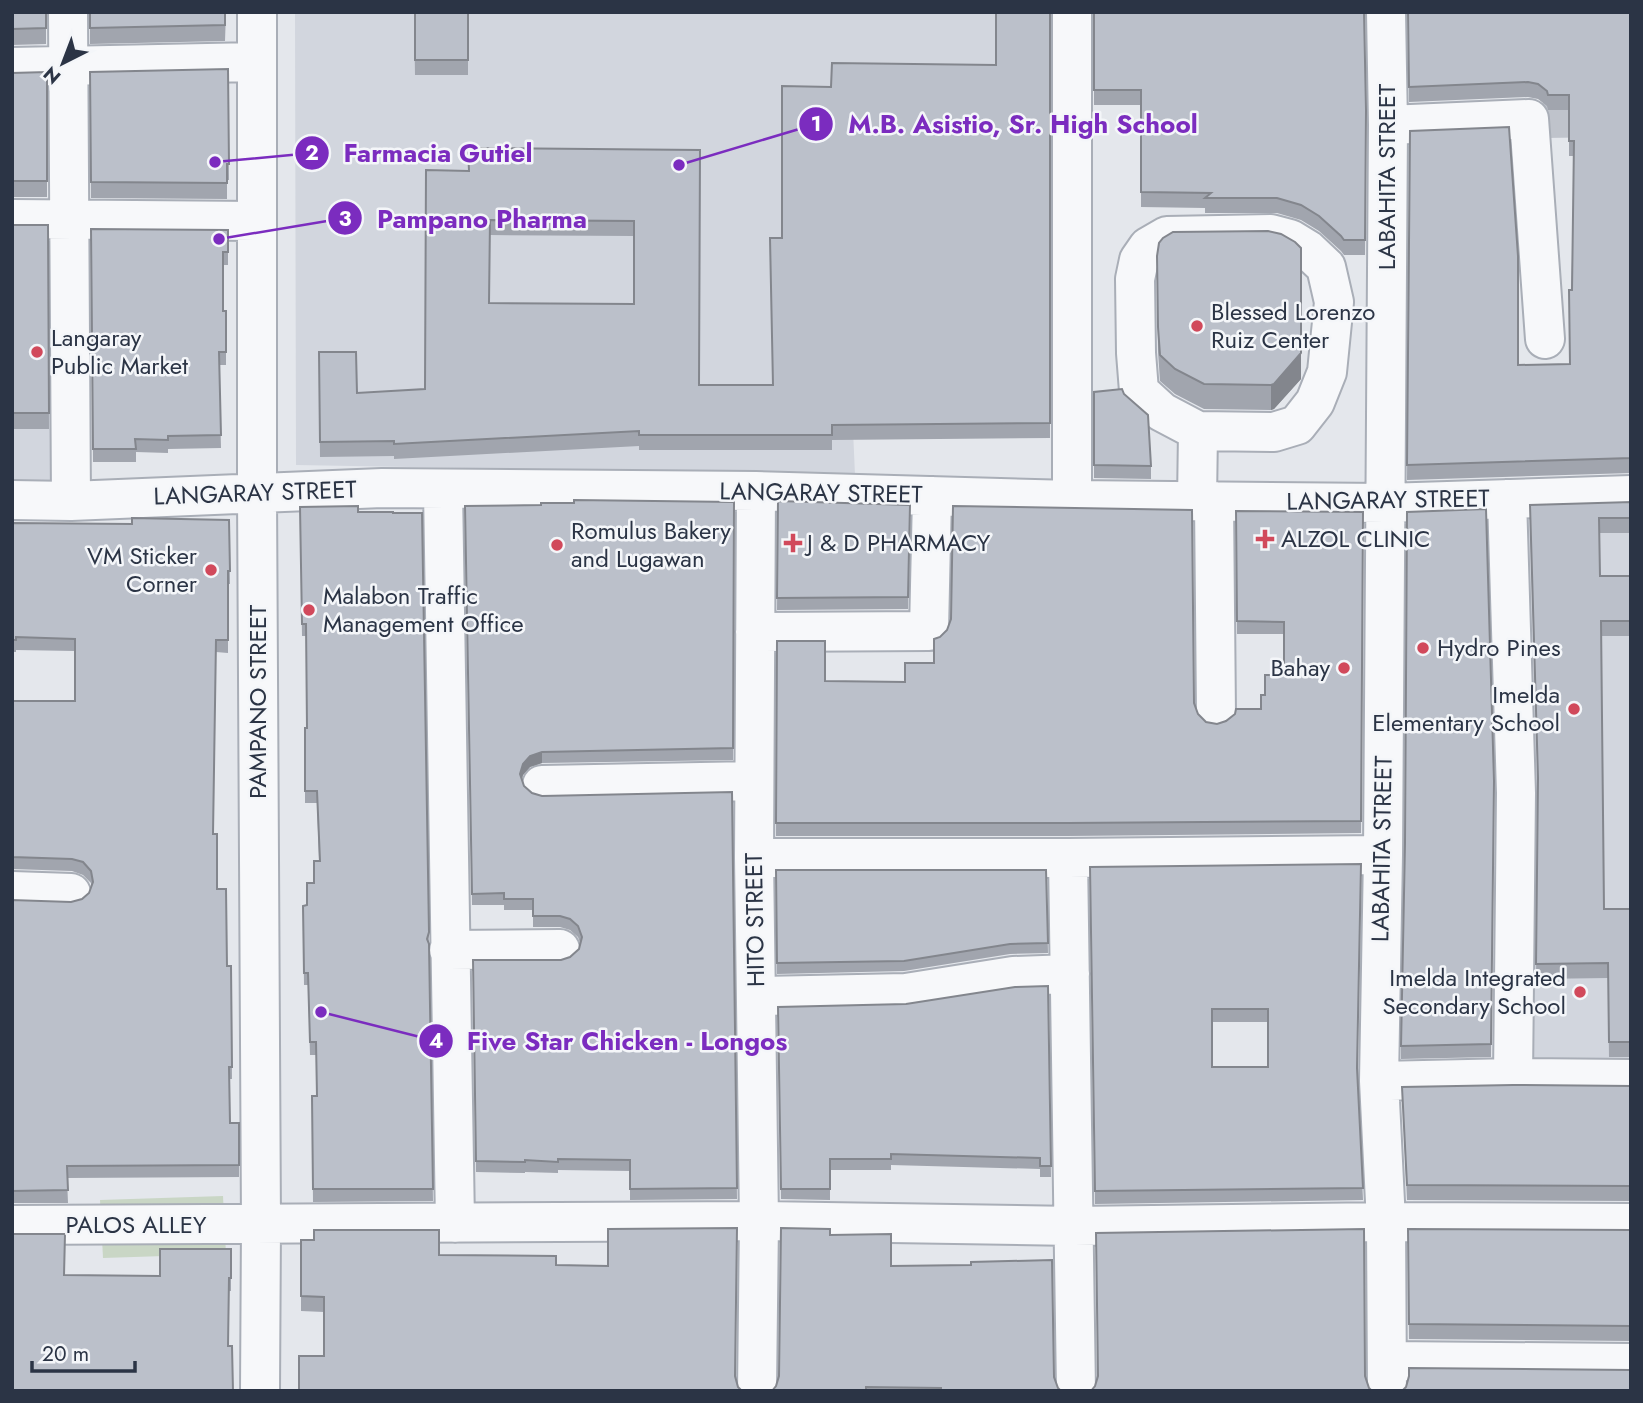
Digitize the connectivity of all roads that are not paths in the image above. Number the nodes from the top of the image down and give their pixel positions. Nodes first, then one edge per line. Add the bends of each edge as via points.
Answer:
1 (68, 12) edge
2 (257, 12) edge
3 (1072, 12) edge
4 (1386, 12) edge
5 (257, 62) junction
6 (12, 67) edge
7 (68, 67) junction
8 (1388, 124) junction
9 (12, 219) edge
10 (69, 220) junction
11 (257, 221) junction
12 (1545, 339) dead end
13 (1198, 431) junction
14 (443, 489) junction
15 (756, 491) junction
16 (257, 493) junction
17 (1631, 495) edge
18 (932, 496) junction
19 (1507, 499) junction
20 (12, 500) edge
21 (1072, 500) junction
22 (71, 501) junction
23 (1206, 501) junction
24 (1385, 503) junction
25 (755, 632) junction
26 (1216, 715) dead end
27 (754, 781) junction
28 (542, 785) dead end
29 (1383, 855) junction
30 (754, 858) junction
31 (1068, 858) junction
32 (12, 891) edge
33 (71, 893) dead end
34 (560, 948) dead end
35 (449, 950) junction
36 (1070, 974) junction
37 (756, 996) junction
38 (1513, 1078) junction
39 (1631, 1079) edge
40 (1379, 1080) junction
41 (759, 1221) junction
42 (1385, 1222) junction
43 (454, 1223) junction
44 (1631, 1223) edge
45 (12, 1225) edge
46 (261, 1225) junction
47 (1074, 1226) junction
48 (1631, 1363) edge
49 (1387, 1376) edge
50 (260, 1391) edge
51 (757, 1391) edge
52 (1076, 1391) edge

1 - 7 street
2 - 5 street, PAMPANO STREET
3 - 21 street
4 - 8 street, LABAHITA STREET
5 - 7 street
5 - 11 street, PAMPANO STREET
6 - 7 street
7 - 10 street
8 - 12 street via 1536,119
8 - 24 street, LABAHITA STREET
9 - 10 street
10 - 11 street
10 - 22 street
11 - 16 street, PAMPANO STREET
13 - 13 street via 1162,412 1139,391 1135,291 1139,260 1148,247 1167,236 1271,234 1290,239 1326,267 1334,302 1327,372 1315,402 1297,425 1274,432
13 - 23 street
14 - 15 street, LANGARAY STREET
14 - 16 street, LANGARAY STREET
14 - 35 street
15 - 18 street, LANGARAY STREET
15 - 25 street, HITO STREET
16 - 22 street, LANGARAY STREET
16 - 46 street, PAMPANO STREET
17 - 19 street, LANGARAY STREET
18 - 21 street, LANGARAY STREET
18 - 25 street via 929,631
19 - 24 street, LANGARAY STREET
19 - 38 street via 1516,793
20 - 22 street, LANGARAY STREET
21 - 23 street, LANGARAY STREET
23 - 24 street, LANGARAY STREET
23 - 26 street
24 - 29 street, LABAHITA STREET
25 - 27 street, HITO STREET
27 - 28 street
27 - 30 street, HITO STREET
29 - 31 street
29 - 40 street, LABAHITA STREET
30 - 31 street
30 - 37 street, HITO STREET
31 - 36 street
32 - 33 street
34 - 35 street
35 - 43 street
36 - 37 street via 1013,976 906,993
36 - 47 street
37 - 41 street, HITO STREET
38 - 39 street
38 - 40 street
40 - 42 street, LABAHITA STREET
41 - 43 street, PALOS ALLEY
41 - 47 street, PALOS ALLEY
41 - 51 street, HITO STREET
42 - 44 street, PALOS ALLEY
42 - 47 street, PALOS ALLEY
42 - 49 street, LABAHITA STREET
43 - 46 street, PALOS ALLEY
45 - 46 street, PALOS ALLEY
46 - 50 street, PAMPANO STREET
47 - 52 street
48 - 49 street

